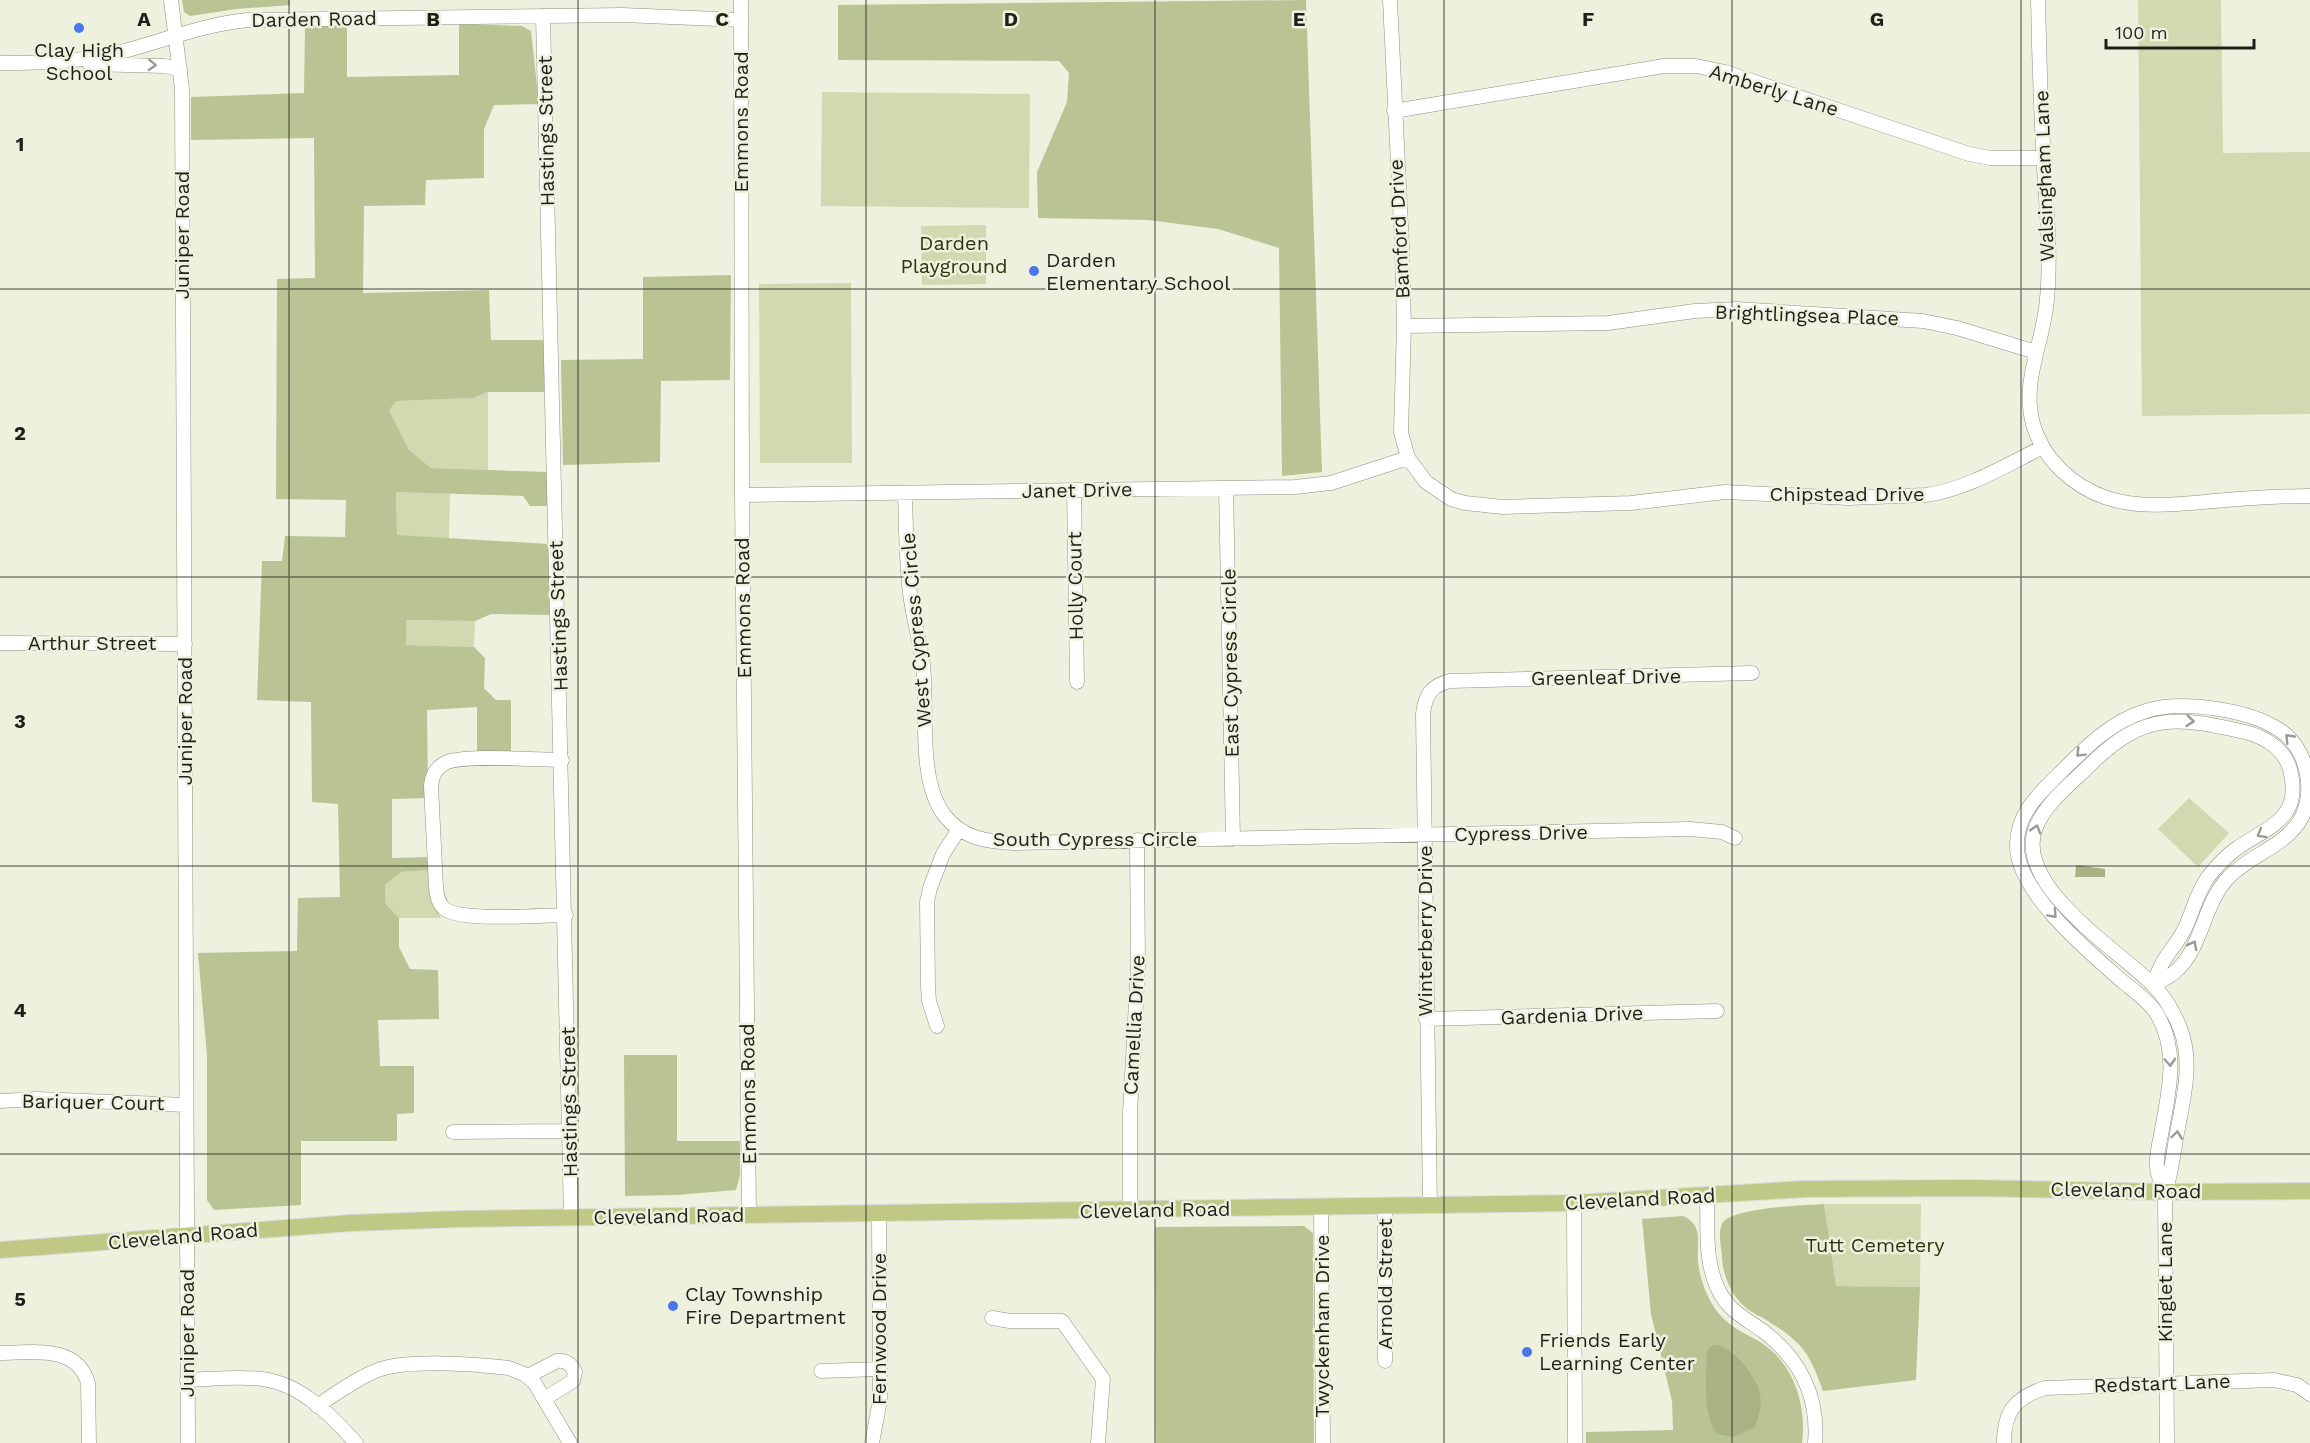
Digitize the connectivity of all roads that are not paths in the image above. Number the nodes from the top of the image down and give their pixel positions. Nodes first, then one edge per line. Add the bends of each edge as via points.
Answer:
1 (171, 0) edge
2 (741, 0) edge
3 (1390, 0) edge
4 (2038, 0) edge
5 (543, 16) junction
6 (741, 20) junction
7 (175, 35) junction
8 (0, 63) edge
9 (52, 63) junction
10 (180, 69) junction
11 (1394, 111) junction
12 (2044, 158) junction
13 (1404, 326) junction
14 (2036, 352) junction
15 (2043, 447) junction
16 (1408, 458) junction
17 (1226, 488) junction
18 (1074, 490) junction
19 (905, 493) junction
20 (742, 495) junction
21 (2310, 496) edge
22 (0, 643) edge
23 (185, 644) junction
24 (1752, 673) dead end
25 (1461, 680) joint
26 (1077, 682) dead end
27 (562, 760) junction
28 (959, 829) junction
29 (1425, 836) junction
30 (1233, 838) junction
31 (1735, 838) dead end
32 (1137, 840) junction
33 (566, 915) junction
34 (2153, 985) junction
35 (1717, 1011) dead end
36 (1426, 1018) junction
37 (937, 1026) dead end
38 (0, 1101) edge
39 (186, 1105) junction
40 (569, 1131) junction
41 (453, 1132) dead end
42 (2310, 1191) edge
43 (2165, 1192) junction
44 (1707, 1196) junction
45 (1574, 1203) junction
46 (1430, 1206) junction
47 (1385, 1207) junction
48 (1321, 1208) junction
49 (1130, 1211) junction
50 (879, 1214) junction
51 (749, 1215) junction
52 (572, 1217) junction
53 (187, 1235) junction
54 (0, 1250) edge
55 (992, 1318) dead end
56 (0, 1353) edge
57 (1385, 1361) dead end
58 (880, 1369) junction
59 (821, 1371) dead end
60 (528, 1376) junction
61 (187, 1380) junction
62 (2166, 1383) junction
63 (2308, 1393) edge
64 (544, 1399) junction
65 (317, 1406) junction
66 (89, 1443) edge
67 (188, 1443) edge
68 (356, 1443) edge
69 (570, 1443) edge
70 (872, 1443) edge
71 (1098, 1443) edge
72 (1323, 1443) edge
73 (1575, 1443) edge
74 (1815, 1443) edge
75 (2004, 1443) edge
76 (2167, 1443) edge

1 - 7 street, Juniper Road
2 - 6 street, Emmons Road
3 - 11 street, Bamford Drive
4 - 12 street, Walsingham Lane
5 - 6 street, Darden Road
5 - 7 street, Darden Road via 258,20 221,23
5 - 27 street, Hastings Street
6 - 20 street, Emmons Road
7 - 9 street, Darden Road via 101,56
7 - 10 street, Juniper Road
8 - 9 street, Darden Road
9 -> 10 street
10 - 23 street, Juniper Road
11 - 12 street, Amberly Lane via 1664,66 1696,66 1725,72 1968,154
11 - 13 street, Bamford Drive
12 - 14 street, Walsingham Lane via 2048,298
13 - 14 street, Brightlingsea Place via 1608,323 1737,309 1923,321
13 - 16 street, Bamford Drive via 1401,432
14 - 15 street via 2030,407
15 - 16 street, Chipstead Drive via 1971,483 1938,494 1848,498 1725,492 1570,506 1465,503 1426,482
15 - 21 street via 2053,463 2091,492 2127,503
16 - 17 street, Janet Drive via 1331,483
17 - 18 street, Janet Drive
17 - 30 street, East Cypress Circle
18 - 19 street, Janet Drive
18 - 26 street, Holly Court
19 - 20 street, Janet Drive
19 - 28 street, West Cypress Circle via 906,550 925,697 929,784 939,807
20 - 51 street, Emmons Road
22 - 23 street, Arthur Street
23 - 39 street, Juniper Road
24 - 25 street, Greenleaf Drive
25 - 29 street, Winterberry Drive via 1433,687 1424,704
27 - 33 street, Hastings Street
27 - 33 street via 468,759 443,764 434,772 431,786 436,888 446,910 469,916
28 - 32 street, South Cypress Circle via 995,842
28 - 37 street via 935,870 927,902 929,1001
29 - 30 street, Cypress Drive
29 - 31 street, Cypress Drive via 1690,829 1722,832
29 - 36 street, Winterberry Drive
30 - 32 street, South Cypress Circle
32 - 49 street, Camellia Drive via 1138,966 1130,1113
33 - 40 street, Hastings Street
34 -> 34 street via 2107,947 2056,895 2037,867 2034,830 2049,806 2088,767 2112,744 2134,731 2162,722 2185,721 2264,738 2288,763 2292,792 2287,810 2277,824 2236,849 2208,877
43 -> 34 street via 2186,1090 2186,1057 2180,1027
34 -> 43 street via 2177,970 2191,950 2224,881 2238,867 2282,840 2302,817 2309,790 2304,759 2289,737 2269,724 2196,706 2160,707 2126,718 2097,736 2036,797 2018,832 2018,856 2023,871 2044,904 2146,1002 2162,1026 2171,1059 2157,1167
35 - 36 street, Gardenia Drive
36 - 46 street, Winterberry Drive
38 - 39 street, Bariquer Court
39 - 53 street, Juniper Road
40 - 41 street
40 - 52 street, Hastings Street
42 - 43 main road, Cleveland Road
43 - 44 main road, Cleveland Road via 1886,1188
43 - 62 street, Kinglet Lane
44 - 45 main road, Cleveland Road
44 - 74 street via 1709,1259 1716,1284 1729,1307 1783,1348 1807,1381 1813,1401
45 - 46 main road, Cleveland Road
45 - 73 street
46 - 47 main road, Cleveland Road
47 - 48 main road, Cleveland Road
47 - 57 street, Arnold Street
48 - 49 main road, Cleveland Road
48 - 72 street, Twyckenham Drive
49 - 50 main road, Cleveland Road
50 - 51 main road, Cleveland Road
50 - 58 street, Fernwood Drive
51 - 52 main road, Cleveland Road
52 - 53 main road, Cleveland Road via 351,1223
53 - 54 main road, Cleveland Road
53 - 61 street, Juniper Road
55 - 71 street via 1062,1321 1103,1379
56 - 66 street via 56,1354 75,1361 88,1383
58 - 59 street
58 - 70 street, Fernwood Drive via 879,1410
60 - 64 street
60 - 64 street via 557,1361 572,1366 573,1381
60 - 65 street via 492,1365 409,1364 365,1376
61 - 65 street via 271,1380 298,1390
61 - 67 street, Juniper Road
62 - 63 street, Redstart Lane via 2274,1380 2287,1381
62 - 75 street, Redstart Lane via 2059,1386 2033,1392 2012,1407 2006,1420
62 - 76 street, Kinglet Lane
64 - 69 street
65 - 68 street

